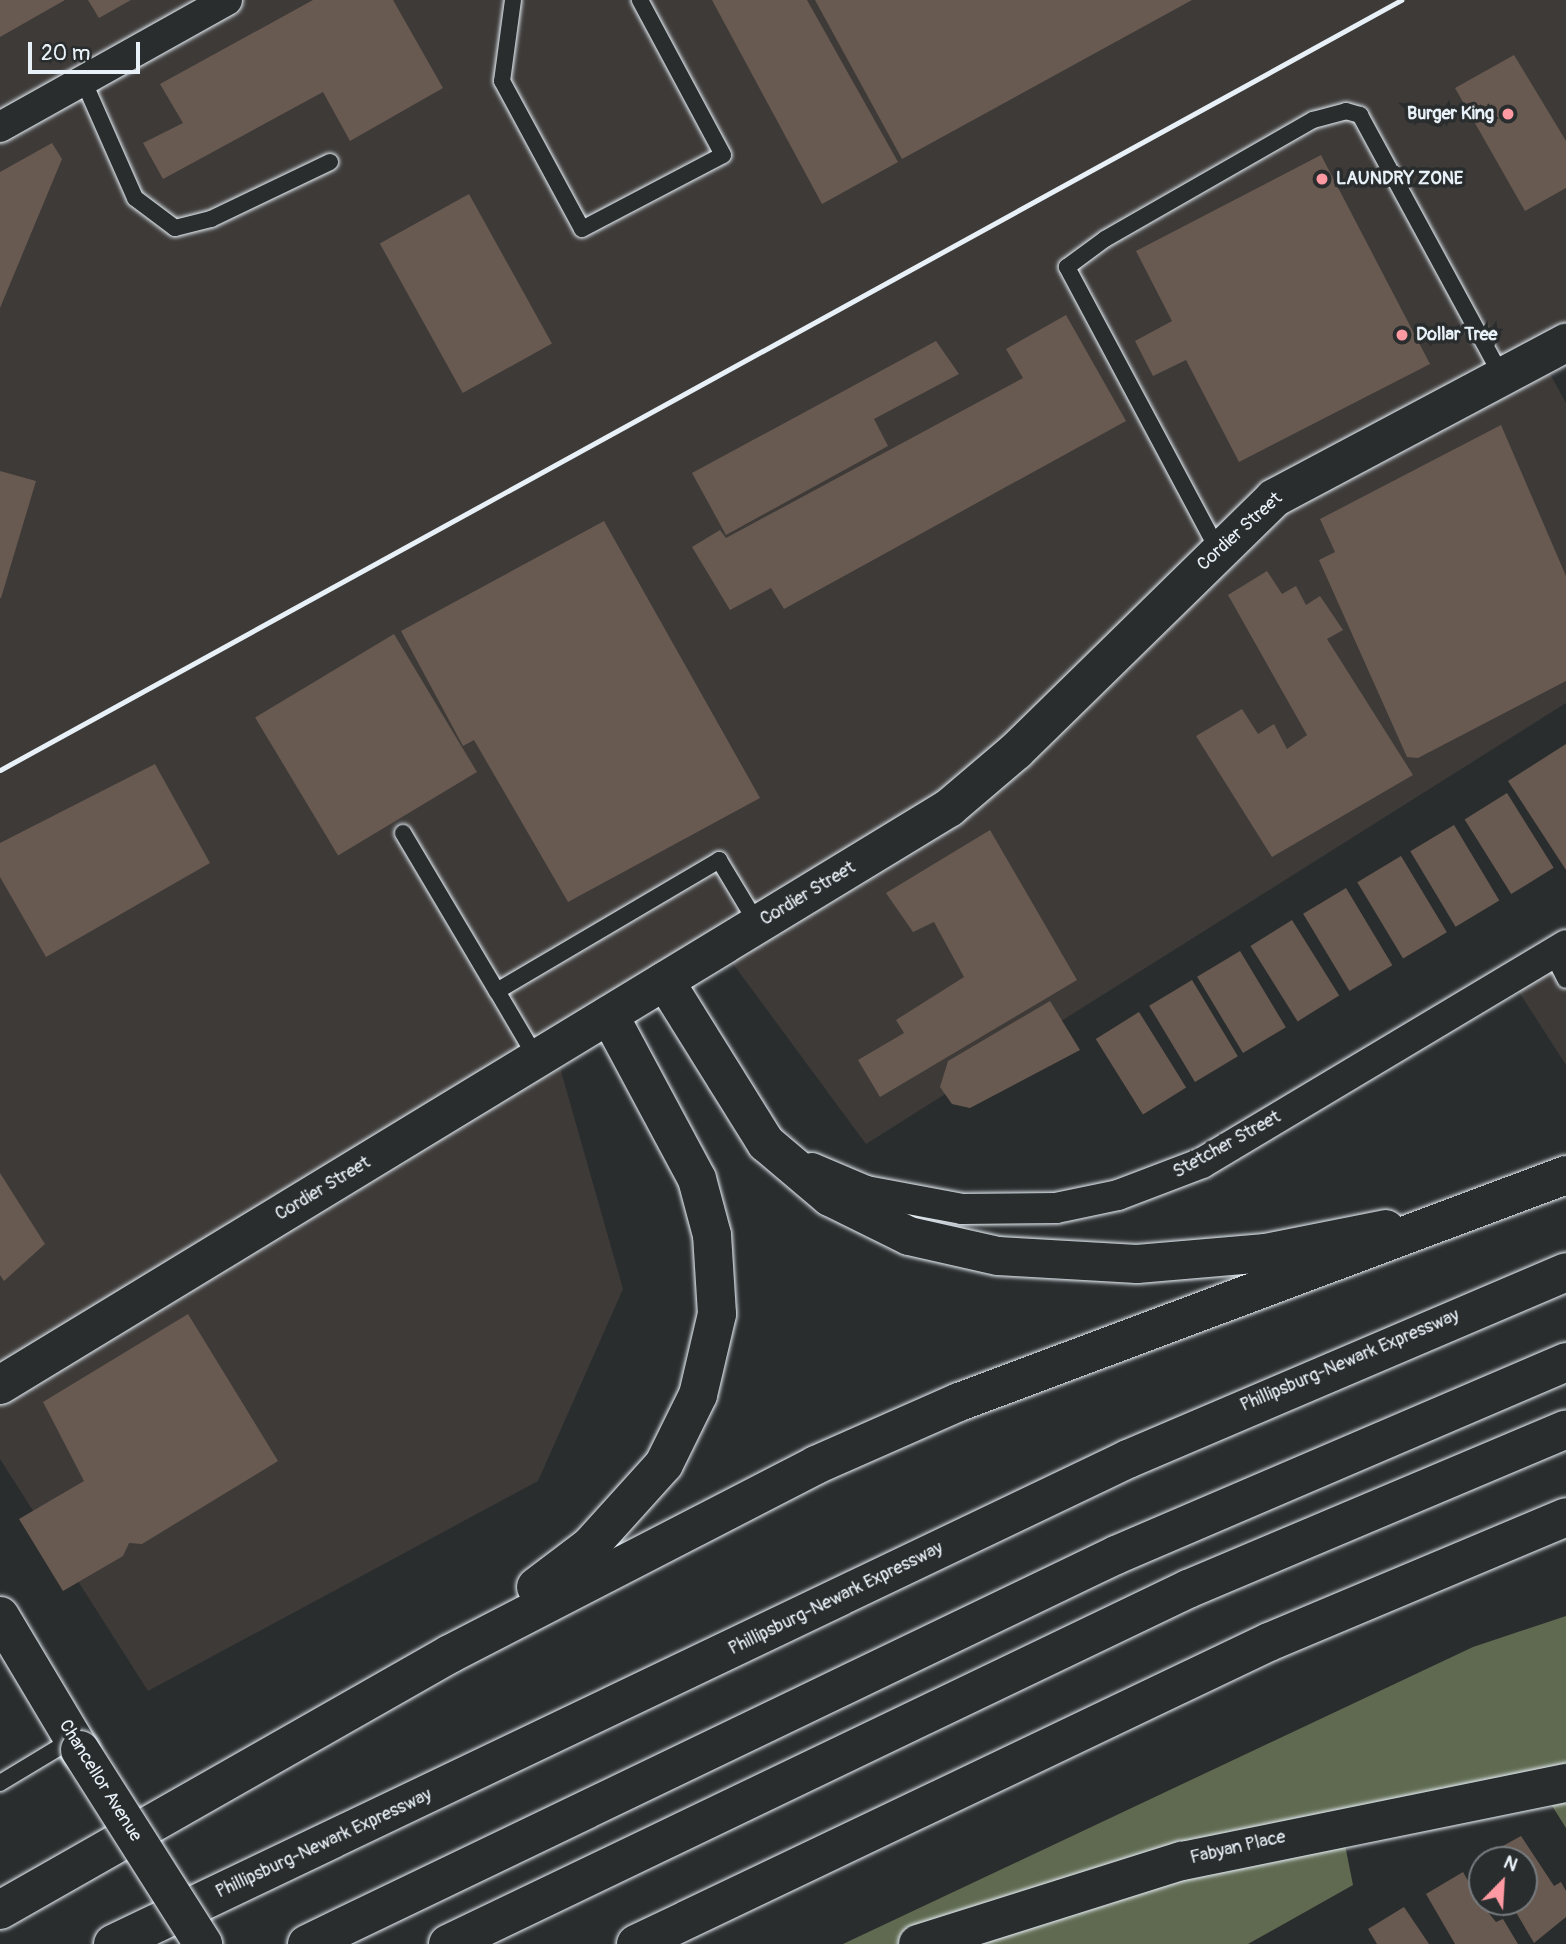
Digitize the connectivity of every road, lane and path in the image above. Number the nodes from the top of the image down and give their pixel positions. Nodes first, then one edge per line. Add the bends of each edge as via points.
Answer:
1 (227, 0) edge
2 (513, 0) edge
3 (640, 0) edge
4 (83, 80) junction
5 (0, 127) edge
6 (330, 162) dead end
7 (1565, 345) edge
8 (1502, 376) junction
9 (1218, 550) junction
10 (403, 833) dead end
11 (758, 925) junction
12 (1559, 949) edge
13 (1566, 980) edge
14 (665, 981) junction
15 (497, 991) junction
16 (609, 1015) junction
17 (537, 1059) junction
18 (746, 1115) junction
19 (1566, 1175) edge
20 (1566, 1272) edge
21 (1566, 1362) edge
22 (0, 1385) edge
23 (1566, 1429) edge
24 (1566, 1517) edge
25 (0, 1616) edge
26 (450, 1654) junction
27 (11, 1658) edge
28 (76, 1745) junction
29 (0, 1783) edge
30 (1566, 1783) edge
31 (0, 1910) edge
32 (113, 1944) edge
33 (203, 1944) edge
34 (307, 1944) edge
35 (448, 1944) edge
36 (636, 1944) edge
37 (918, 1944) edge

1 - 4 street
2 - 3 lane via 502,81 583,229 723,155
4 - 5 street
4 - 6 lane via 135,198 175,228 211,219
7 - 8 main road, Cordier Street
8 - 9 main road, Cordier Street via 1305,478
8 - 9 lane via 1360,115 1346,111 1313,120 1066,267
9 - 11 main road, Cordier Street via 986,779
10 - 15 lane
11 - 14 main road, Cordier Street
11 - 15 lane via 719,860
12 - 13 lane
12 - 18 street, Stetcher Street via 1202,1163 1085,1204 995,1212 866,1191 803,1163
14 - 16 main road, Cordier Street
14 - 18 main road
15 - 17 lane
16 - 17 main road, Cordier Street
16 - 26 main road via 671,1123 706,1206 718,1289 707,1369 677,1443 629,1508 571,1562
17 - 22 main road, Cordier Street
18 - 19 main road via 806,1181 881,1225 968,1251 1057,1262 1182,1262 1315,1245
19 - 26 main road via 912,1422 727,1508
20 - 32 main road, Phillipsburg-Newark Expressway via 1128,1459
21 - 34 main road via 1116,1555
23 - 35 main road via 1201,1583
24 - 36 main road via 1269,1642
25 - 27 main road, Chancellor Avenue
26 - 31 main road
27 - 28 main road, Chancellor Avenue
28 - 29 lane
28 - 33 main road, Chancellor Avenue, bridge
30 - 37 main road, Fabyan Place via 1182,1861

